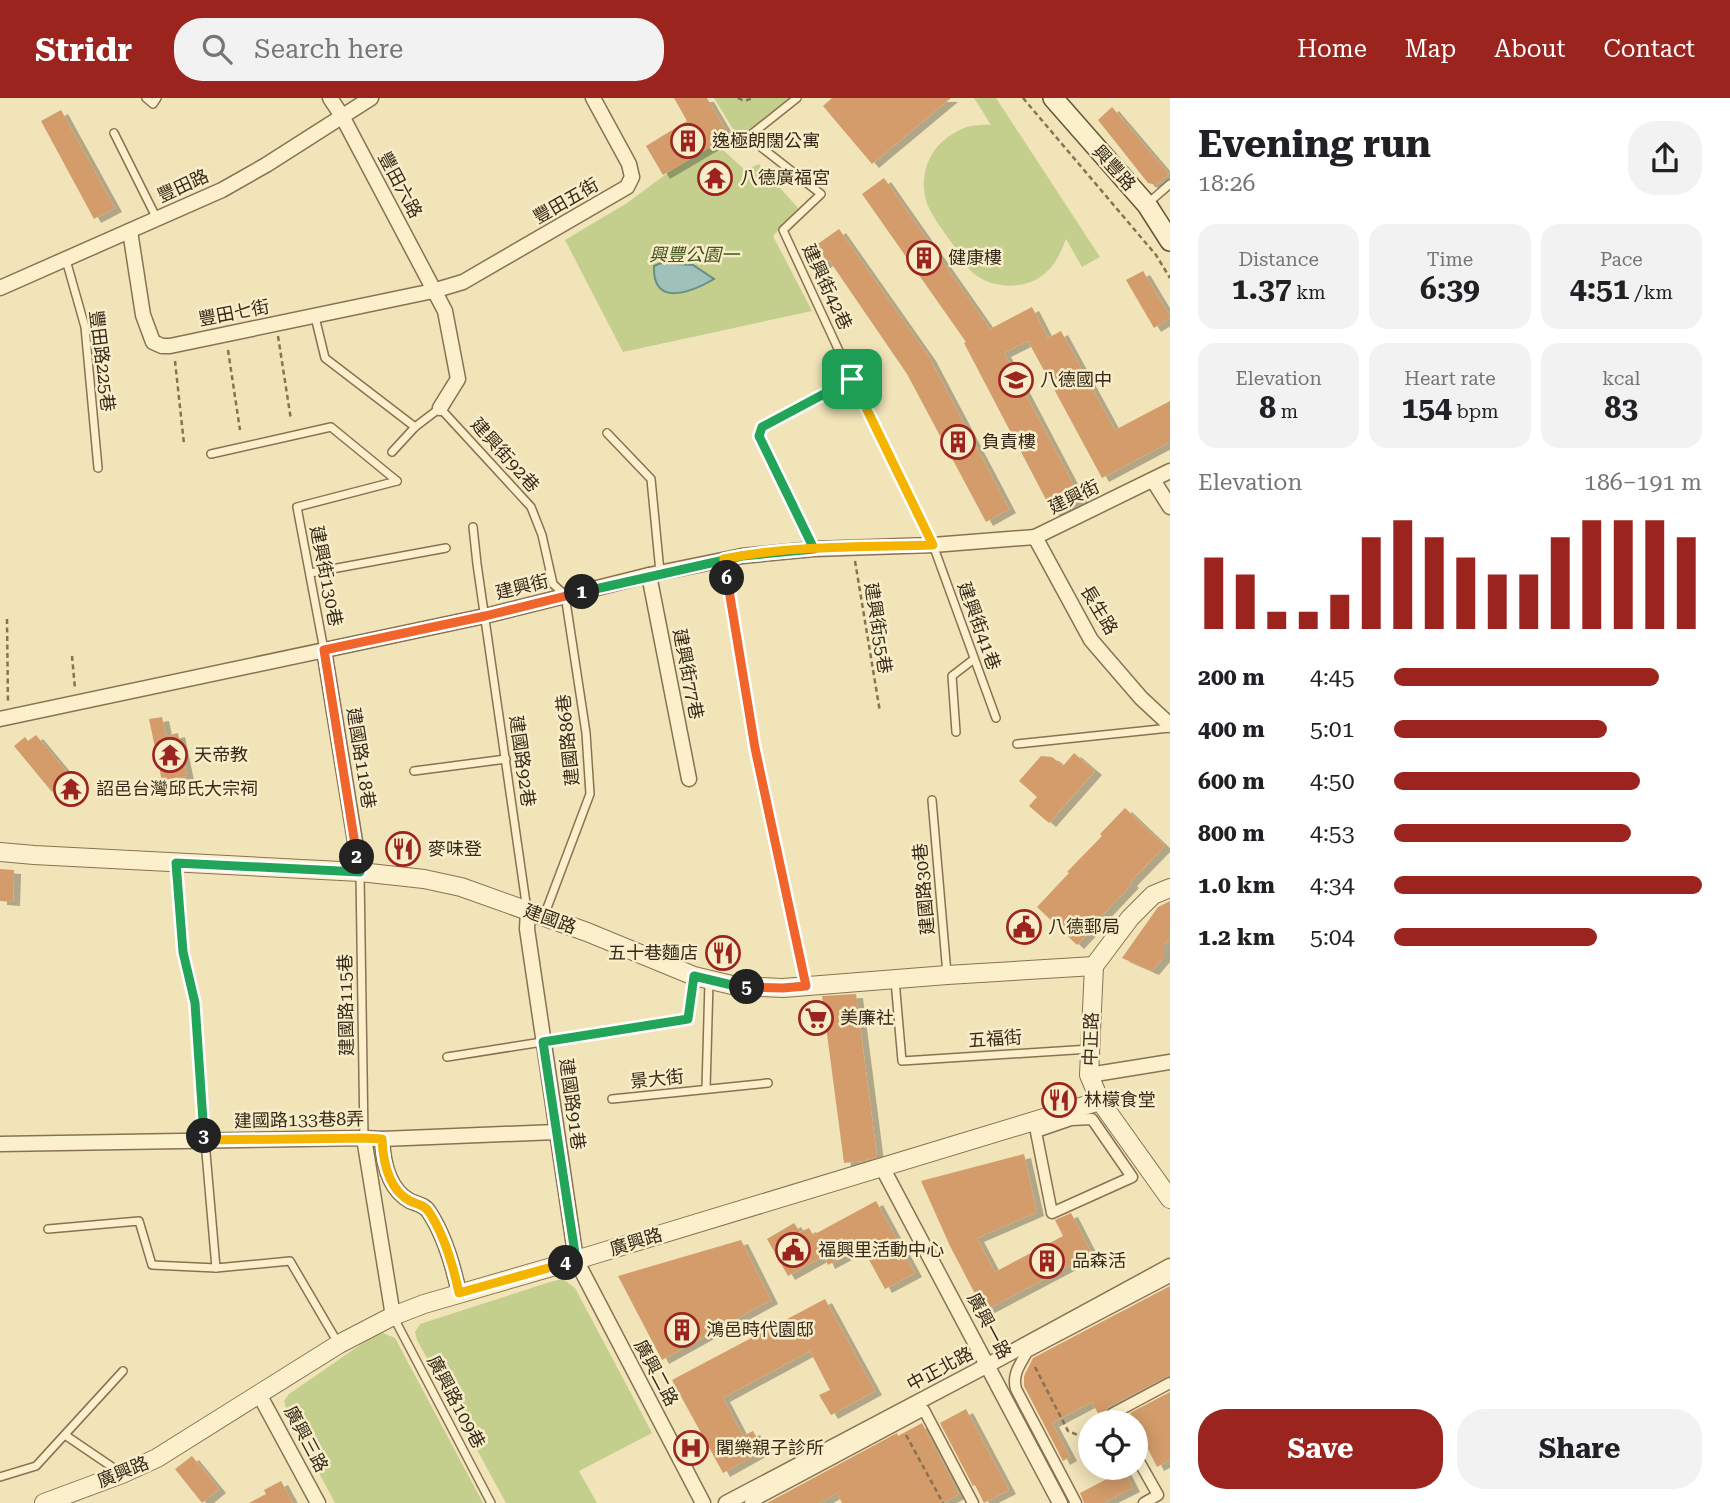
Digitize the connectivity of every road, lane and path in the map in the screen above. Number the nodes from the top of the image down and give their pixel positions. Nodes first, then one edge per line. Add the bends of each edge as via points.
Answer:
1 (146, 98) edge
2 (330, 98) edge
3 (371, 98) edge
4 (593, 98) edge
5 (738, 98) edge
6 (752, 98) edge
7 (797, 98) edge
8 (1023, 98) edge
9 (1053, 98) edge
10 (155, 101) edge
11 (342, 116) junction
12 (114, 132) dead end
13 (1170, 184) edge
14 (1147, 205) junction
15 (158, 219) junction
16 (130, 231) junction
17 (1170, 241) edge
18 (66, 260) junction
19 (1170, 278) edge
20 (0, 288) edge
21 (433, 291) junction
22 (315, 317) junction
23 (276, 324) junction
24 (225, 335) junction
25 (174, 345) junction
26 (852, 379) junction
27 (440, 408) junction
28 (291, 420) dead end
29 (415, 427) junction
30 (240, 430) dead end
31 (607, 433) dead end
32 (184, 444) dead end
33 (392, 452) dead end
34 (211, 454) dead end
35 (98, 468) dead end
36 (1170, 471) edge
37 (1153, 480) junction
38 (1170, 507) edge
39 (473, 527) dead end
40 (1035, 537) junction
41 (933, 545) junction
42 (446, 548) dead end
43 (853, 548) junction
44 (814, 549) junction
45 (724, 559) junction
46 (310, 573) junction
47 (654, 574) junction
48 (565, 596) junction
49 (485, 616) junction
50 (7, 619) dead end
51 (324, 650) junction
52 (72, 656) dead end
53 (974, 659) junction
54 (76, 703) junction
55 (880, 712) dead end
56 (4, 718) edge
57 (996, 718) dead end
58 (1170, 727) edge
59 (956, 732) dead end
60 (1017, 744) dead end
61 (506, 759) junction
62 (414, 771) dead end
63 (689, 779) dead end
64 (932, 800) dead end
65 (0, 852) edge
66 (176, 863) junction
67 (360, 872) junction
68 (1170, 888) edge
69 (535, 914) junction
70 (1094, 966) junction
71 (947, 975) junction
72 (701, 978) junction
73 (895, 979) junction
74 (806, 986) junction
75 (543, 1042) junction
76 (1090, 1049) junction
77 (447, 1057) dead end
78 (1170, 1062) edge
79 (1089, 1075) junction
80 (768, 1083) dead end
81 (706, 1090) junction
82 (612, 1099) dead end
83 (1100, 1101) junction
84 (556, 1132) junction
85 (364, 1138) junction
86 (382, 1139) junction
87 (205, 1140) junction
88 (0, 1144) edge
89 (882, 1167) junction
90 (1170, 1199) edge
91 (1052, 1213) joint
92 (48, 1229) dead end
93 (576, 1260) junction
94 (1170, 1266) edge
95 (216, 1268) junction
96 (1170, 1276) edge
97 (459, 1293) junction
98 (393, 1316) junction
99 (339, 1344) junction
100 (1027, 1352) junction
101 (988, 1365) junction
102 (123, 1371) dead end
103 (1170, 1383) edge
104 (259, 1394) junction
105 (1119, 1410) edge
106 (900, 1423) junction
107 (65, 1435) junction
108 (1078, 1435) edge
109 (121, 1474) junction
110 (0, 1477) edge
111 (1148, 1477) edge
112 (51, 1502) edge
113 (318, 1503) edge
114 (491, 1503) edge
115 (703, 1503) edge
116 (726, 1503) edge
117 (750, 1503) edge
118 (943, 1503) edge
119 (973, 1503) edge
120 (1060, 1503) edge
121 (1076, 1503) edge
122 (1144, 1503) edge

1 - 10 lane
2 - 11 street, 豐田六路
3 - 11 street, 豐田路
4 - 21 street, 豐田五街 via 629,164 632,177 627,187 463,282
5 - 6 path
7 - 26 lane, 建興街42巷 via 748,137 821,194 783,230
8 - 19 path via 1156,255
9 - 14 main road, 興豐路
11 - 15 street, 豐田路 via 233,184
11 - 21 street, 豐田六路
12 - 15 lane
13 - 14 lane
14 - 17 main road, 興豐路
15 - 16 street, 豐田路
16 - 18 street, 豐田路
16 - 25 street via 143,315 153,342
18 - 20 street, 豐田路
18 - 35 lane, 豐田路225巷 via 85,327
21 - 22 street, 豐田七街
21 - 27 street, 豐田六路 via 445,311 458,379
22 - 23 street, 豐田七街
22 - 29 lane via 325,358
23 - 24 street, 豐田七街
23 - 28 path
24 - 25 street, 豐田七街
24 - 30 path
25 - 32 path
26 - 41 lane, 建興街42巷
26 - 44 lane via 762,427 759,436
27 - 29 lane
27 - 48 lane, 建興街92巷 via 531,507 553,584
29 - 33 lane
31 - 47 lane via 651,479
34 - 46 lane, 建興街130巷 via 331,427 397,481 297,507
36 - 37 street, 建興街
37 - 38 street
37 - 40 street, 建興街
39 - 49 lane, 建國路92巷
40 - 41 street, 建興街
40 - 58 street, 長生路 via 1091,640
41 - 43 street, 建興街
41 - 53 lane, 建興街41巷
42 - 46 lane
43 - 44 street, 建興街
43 - 55 path, 建興街55巷
44 - 45 street, 建興街
45 - 47 street, 建興街
45 - 74 lane via 755,748
46 - 51 lane, 建興街130巷
47 - 48 street, 建興街
47 - 63 street, 建興街77巷
48 - 49 street, 建興街
48 - 69 lane, 建國路86巷 via 586,733 590,794
49 - 51 street, 建興街
49 - 61 lane, 建國路92巷
50 - 56 path
51 - 54 street, 建興街
51 - 67 street, 建國路118巷
52 - 54 path
53 - 57 lane, 建興街41巷
53 - 59 lane via 952,676
54 - 56 street, 建興街
58 - 60 lane
61 - 62 lane
61 - 69 lane, 建國路92巷
64 - 71 lane, 建國路30巷
65 - 66 street, 建國路
66 - 67 street, 建國路
66 - 87 lane via 183,952 195,1003
67 - 69 street, 建國路 via 461,887
67 - 85 lane, 建國路115巷
68 - 70 street via 1153,895 1130,918
69 - 72 street, 建國路
69 - 75 street, 建國路91巷 via 527,929
70 - 71 street, 建國路
70 - 76 street, 中正路
71 - 73 street, 建國路
72 - 74 street, 建國路 via 736,986
72 - 75 lane via 688,1019
72 - 81 lane, 景大街
73 - 74 street, 建國路
73 - 76 lane, 五福街 via 902,1061
75 - 77 lane
75 - 84 street, 建國路91巷
76 - 79 street, 中正路
78 - 79 street
79 - 83 street, 中正路
80 - 81 lane, 景大街
81 - 82 lane, 景大街
83 - 89 street, 廣興路
83 - 90 street, 中正路
84 - 86 street, 建國路133巷8弄
84 - 93 street, 建國路91巷
85 - 86 street, 建國路133巷8弄
85 - 87 street, 建國路133巷8弄
85 - 98 street
86 - 97 street via 393,1186 427,1208 453,1264
87 - 88 street, 建國路133巷8弄
87 - 95 lane
89 - 93 street, 廣興路
89 - 101 street, 廣興一路
91 - 91 street via 1036,1132 1071,1120 1092,1119 1132,1177
92 - 95 lane via 139,1221 152,1265
93 - 97 street, 廣興路
93 - 115 street, 廣興二路
94 - 101 street, 中正北路
95 - 99 lane via 290,1261
96 - 100 street
97 - 98 street, 廣興路
98 - 99 street, 廣興路
98 - 114 lane, 廣興路109巷
99 - 104 street, 廣興路
100 - 108 path via 1068,1431
100 - 121 street via 1013,1380 1016,1390
101 - 116 street, 中正北路
101 - 120 street, 廣興一路
102 - 107 lane
103 - 105 street
104 - 109 street, 廣興路 via 157,1458
104 - 113 street, 廣興三路
106 - 117 street
106 - 118 path
106 - 119 street via 924,1410
107 - 109 lane
107 - 110 lane via 36,1466
109 - 112 street, 廣興路
111 - 122 street via 1158,1495

